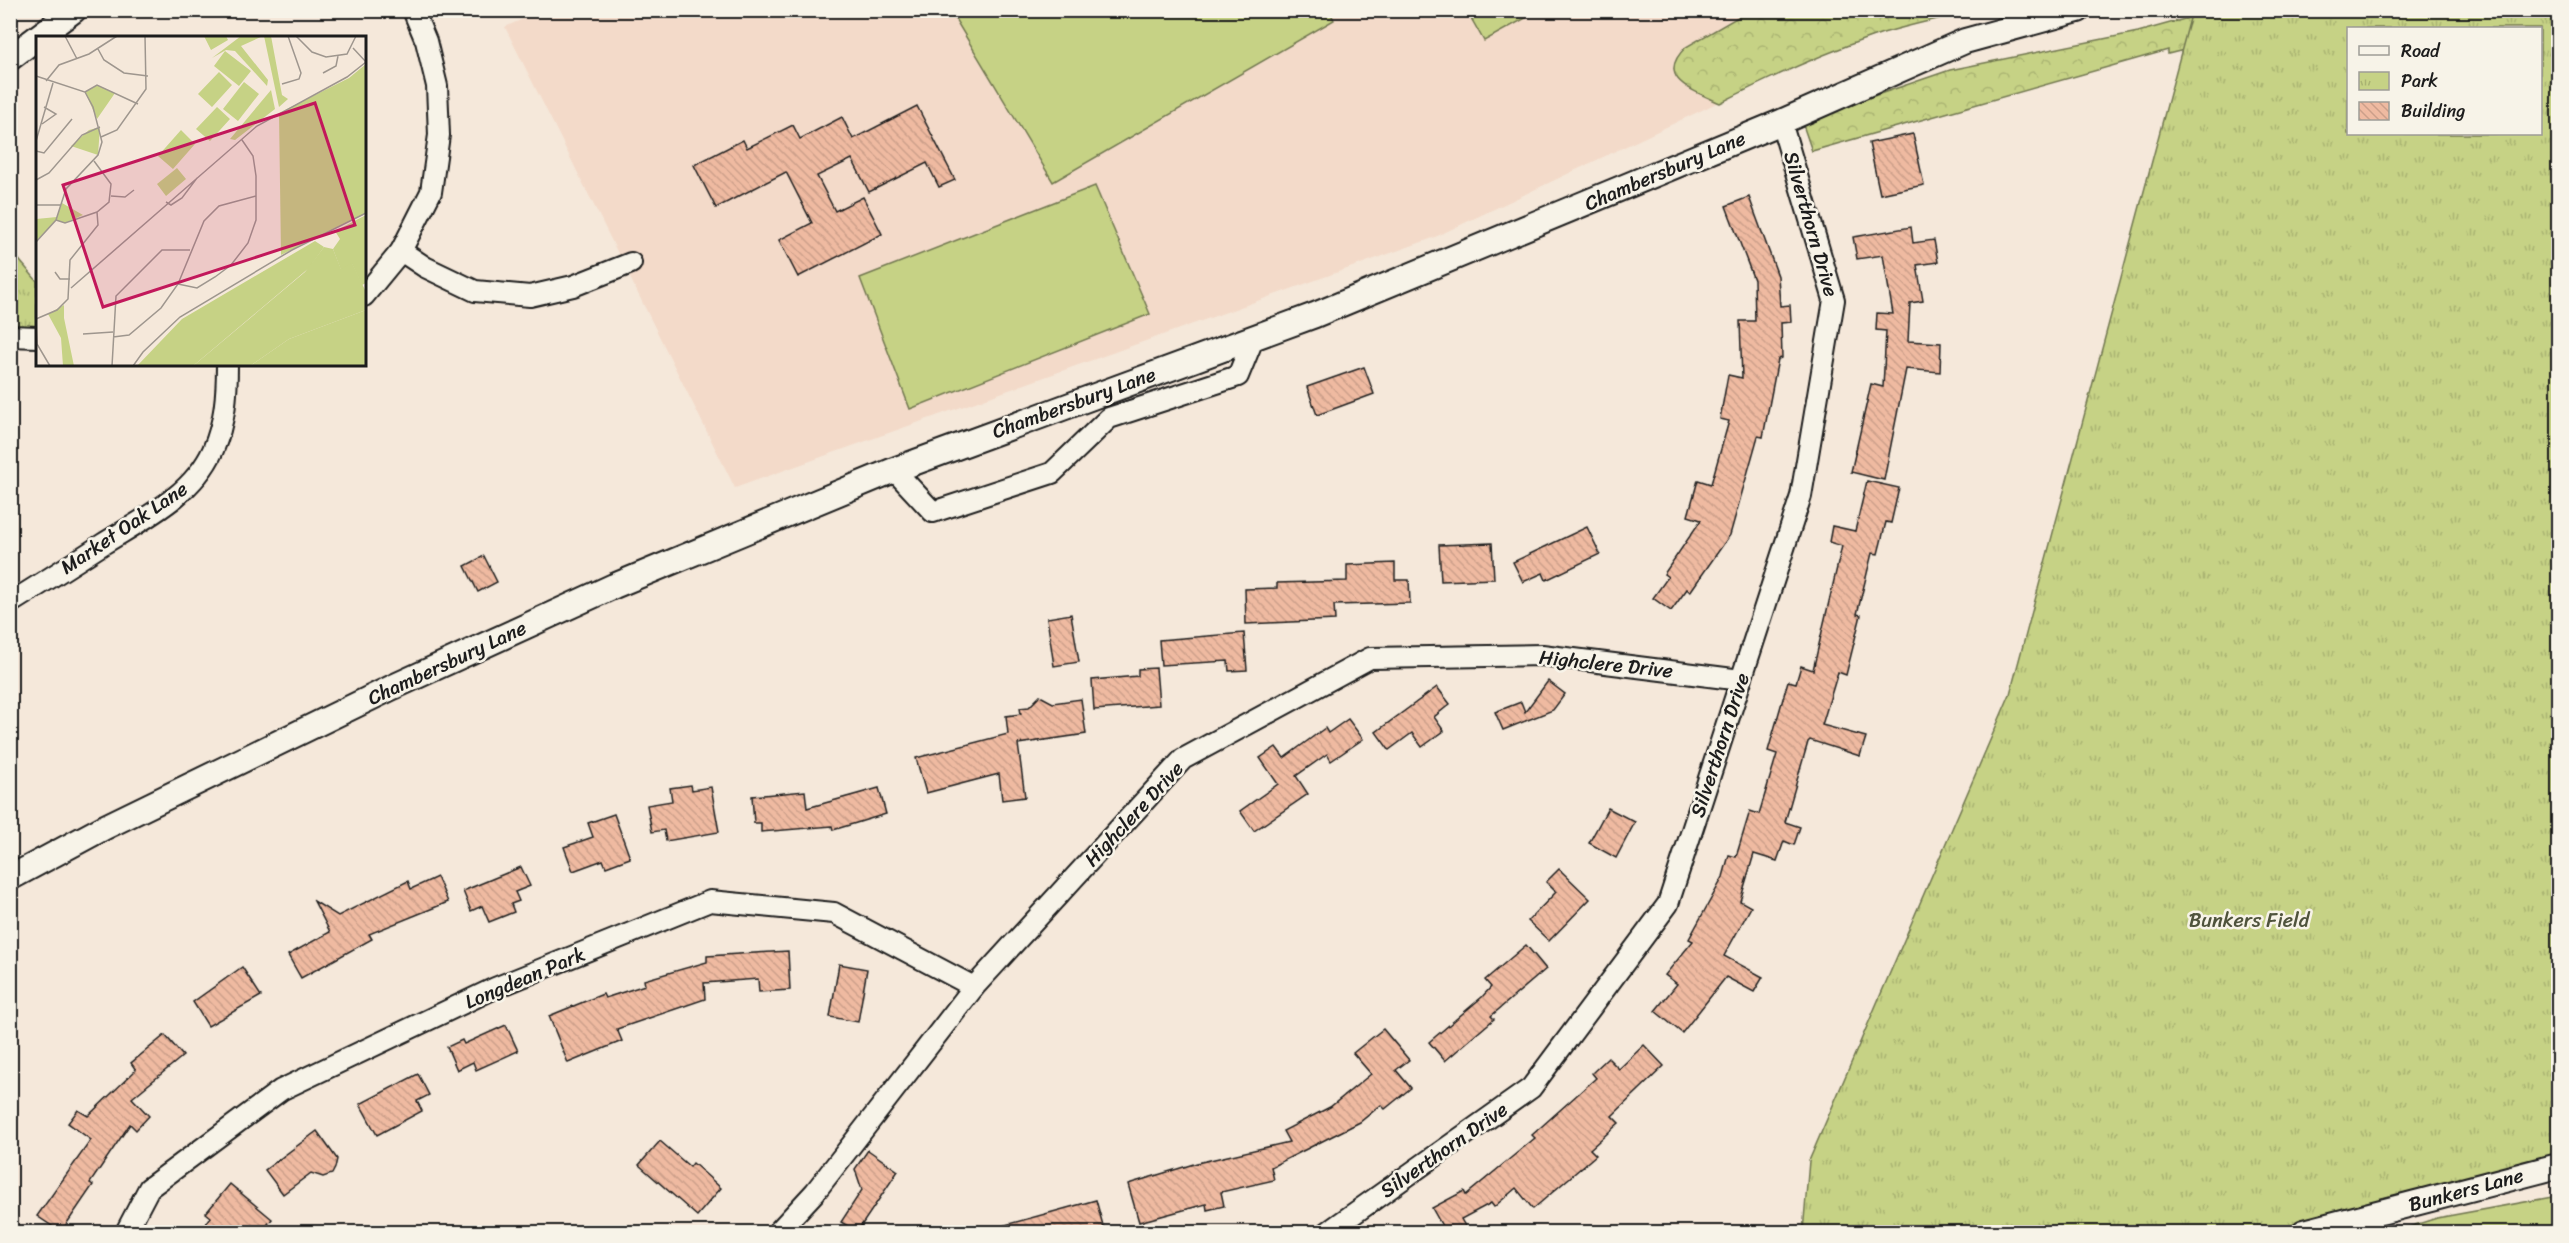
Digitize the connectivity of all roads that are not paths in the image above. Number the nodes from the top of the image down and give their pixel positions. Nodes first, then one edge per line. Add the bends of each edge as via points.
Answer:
1 (74, 10) edge
2 (413, 10) edge
3 (2078, 10) edge
4 (39, 36) edge
5 (36, 38) edge
6 (10, 58) edge
7 (1781, 122) junction
8 (401, 251) junction
9 (631, 262) dead end
10 (366, 294) edge
11 (10, 336) edge
12 (36, 337) edge
13 (1254, 337) junction
14 (227, 366) edge
15 (894, 470) junction
16 (10, 603) edge
17 (1741, 680) junction
18 (10, 878) edge
19 (974, 987) junction
20 (2559, 1166) edge
21 (126, 1233) edge
22 (778, 1233) edge
23 (1328, 1233) edge
24 (2304, 1233) edge

1 - 4 street
2 - 8 street via 426,41 437,86 439,135 431,192
3 - 7 street, Chambersbury Lane via 1965,41
5 - 6 street
7 - 13 street, Chambersbury Lane
7 - 17 street, Silverthorn Drive via 1834,300 1801,496
8 - 9 street via 475,291 530,296 573,286
8 - 10 street
11 - 12 street
13 - 15 street, Chambersbury Lane
13 - 15 street, Chambersbury Lane via 1238,376 1109,418 1052,473 933,512
14 - 16 street, Market Oak Lane via 223,421 212,451 195,479 168,502
15 - 18 street, Chambersbury Lane via 614,586 393,687
17 - 19 street, Highclere Drive via 1542,655 1370,658 1183,759
17 - 23 street, Silverthorn Drive via 1668,904 1531,1088
19 - 21 street, Longdean Park via 834,914 710,901 495,988 281,1090 149,1188
19 - 22 street, Highclere Drive via 815,1192
20 - 24 street, Bunkers Lane

